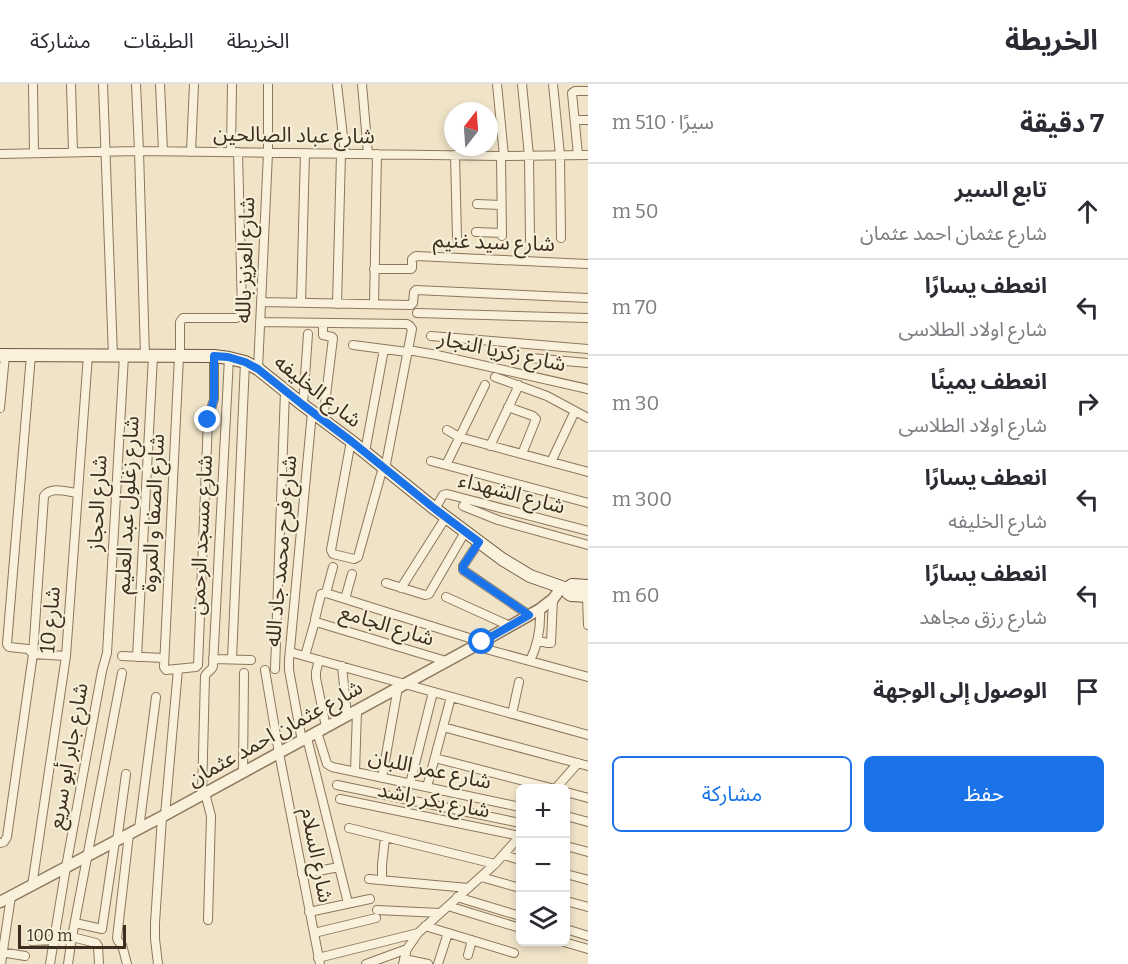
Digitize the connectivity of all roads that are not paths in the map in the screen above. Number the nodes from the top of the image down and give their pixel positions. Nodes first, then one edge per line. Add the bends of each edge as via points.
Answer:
1 (33, 84) edge
2 (71, 84) edge
3 (103, 84) edge
4 (136, 84) edge
5 (160, 84) edge
6 (194, 84) edge
7 (232, 84) edge
8 (268, 84) edge
9 (337, 84) edge
10 (362, 84) edge
11 (497, 84) edge
12 (522, 84) edge
13 (553, 84) edge
14 (588, 91) edge
15 (575, 120) junction
16 (588, 120) edge
17 (139, 151) junction
18 (163, 151) junction
19 (73, 152) junction
20 (105, 152) junction
21 (191, 152) junction
22 (234, 152) junction
23 (34, 153) junction
24 (268, 153) junction
25 (305, 153) junction
26 (0, 154) edge
27 (343, 154) junction
28 (373, 154) junction
29 (444, 155) edge
30 (560, 155) junction
31 (578, 155) junction
32 (588, 155) edge
33 (455, 156) edge
34 (498, 156) edge
35 (502, 156) junction
36 (529, 156) junction
37 (477, 204) dead end
38 (501, 205) junction
39 (476, 232) dead end
40 (457, 238) dead end
41 (561, 238) dead end
42 (530, 240) dead end
43 (588, 264) edge
44 (374, 269) junction
45 (588, 298) edge
46 (261, 302) junction
47 (301, 303) junction
48 (337, 304) junction
49 (374, 304) junction
50 (417, 313) dead end
51 (588, 318) edge
52 (260, 322) junction
53 (323, 323) junction
54 (308, 334) dead end
55 (431, 336) dead end
56 (353, 345) dead end
57 (384, 349) junction
58 (588, 349) edge
59 (408, 351) junction
60 (2, 355) edge
61 (31, 355) junction
62 (88, 356) junction
63 (118, 356) junction
64 (149, 356) junction
65 (180, 356) junction
66 (214, 356) junction
67 (228, 357) junction
68 (531, 358) dead end
69 (245, 362) junction
70 (588, 363) edge
71 (258, 369) junction
72 (495, 377) dead end
73 (485, 385) dead end
74 (519, 385) junction
75 (588, 389) edge
76 (285, 391) junction
77 (508, 407) junction
78 (0, 408) edge
79 (308, 409) junction
80 (575, 411) junction
81 (588, 418) edge
82 (323, 420) junction
83 (447, 430) dead end
84 (459, 437) junction
85 (351, 441) junction
86 (490, 446) junction
87 (365, 452) junction
88 (522, 454) junction
89 (431, 461) dead end
90 (551, 462) junction
91 (446, 465) junction
92 (384, 468) junction
93 (588, 472) edge
94 (78, 493) junction
95 (588, 502) edge
96 (463, 507) dead end
97 (435, 509) junction
98 (446, 517) junction
99 (588, 531) edge
100 (465, 532) junction
101 (479, 542) junction
102 (588, 545) edge
103 (333, 567) dead end
104 (352, 574) dead end
105 (386, 583) dead end
106 (401, 588) junction
107 (564, 589) junction
108 (326, 593) junction
109 (588, 593) edge
110 (446, 597) dead end
111 (345, 599) junction
112 (552, 599) junction
113 (540, 609) junction
114 (529, 615) junction
115 (315, 621) junction
116 (588, 625) edge
117 (510, 626) junction
118 (538, 641) junction
119 (478, 644) junction
120 (107, 652) joint
121 (290, 652) junction
122 (33, 654) junction
123 (66, 656) junction
124 (122, 656) dead end
125 (305, 656) junction
126 (137, 657) junction
127 (164, 658) junction
128 (213, 659) junction
129 (232, 659) junction
130 (251, 660) dead end
131 (319, 660) junction
132 (530, 661) junction
133 (446, 662) junction
134 (342, 666) junction
135 (178, 669) junction
136 (123, 673) dead end
137 (244, 673) dead end
138 (588, 677) edge
139 (519, 682) dead end
140 (401, 686) junction
141 (432, 692) junction
142 (156, 697) dead end
143 (451, 697) junction
144 (352, 713) junction
145 (512, 714) junction
146 (443, 727) junction
147 (322, 730) junction
148 (588, 735) edge
149 (304, 739) junction
150 (279, 753) junction
151 (435, 758) junction
152 (578, 763) junction
153 (588, 766) edge
154 (243, 772) junction
155 (355, 772) junction
156 (126, 774) dead end
157 (382, 778) junction
158 (410, 784) junction
159 (531, 784) edge
160 (560, 784) edge
161 (337, 785) dead end
162 (427, 787) junction
163 (570, 793) edge
164 (204, 794) junction
165 (588, 798) edge
166 (340, 799) dead end
167 (516, 806) edge
168 (163, 816) junction
169 (570, 817) edge
170 (516, 822) edge
171 (588, 822) edge
172 (349, 828) dead end
173 (134, 831) junction
174 (516, 835) edge
175 (386, 837) junction
176 (518, 838) edge
177 (116, 841) junction
178 (0, 843) edge
179 (570, 847) edge
180 (588, 852) edge
181 (504, 855) junction
182 (88, 856) junction
183 (516, 859) edge
184 (495, 864) junction
185 (66, 867) junction
186 (339, 867) junction
187 (302, 874) junction
188 (570, 875) edge
189 (481, 877) junction
190 (369, 879) dead end
191 (382, 880) junction
192 (588, 880) edge
193 (32, 886) junction
194 (516, 887) edge
195 (468, 888) junction
196 (11, 896) junction
197 (458, 897) junction
198 (370, 899) dead end
199 (0, 902) edge
200 (570, 902) edge
201 (348, 903) junction
202 (448, 906) junction
203 (588, 907) edge
204 (309, 912) junction
205 (440, 913) junction
206 (516, 915) edge
207 (208, 920) dead end
208 (75, 923) junction
209 (516, 927) edge
210 (421, 929) junction
211 (570, 930) edge
212 (314, 933) junction
213 (448, 933) junction
214 (588, 936) edge
215 (72, 937) junction
216 (54, 940) junction
217 (472, 940) junction
218 (32, 941) dead end
219 (570, 944) edge
220 (407, 949) junction
221 (588, 949) edge
222 (1, 953) edge
223 (514, 953) dead end
224 (468, 955) dead end
225 (25, 956) dead end
226 (319, 961) edge
227 (404, 961) edge
228 (1, 964) edge
229 (50, 964) edge
230 (68, 964) edge
231 (99, 964) edge
232 (127, 964) edge
233 (158, 964) edge
234 (366, 964) edge
235 (428, 964) edge
236 (438, 964) edge

1 - 23 street
2 - 19 street
3 - 20 street, شارع الحجاز
4 - 17 street, شارع زغلول عبد العليم
5 - 18 street
6 - 21 street
7 - 22 street
8 - 24 street, شارع العزيز بالله
9 - 27 street
10 - 28 street
11 - 35 street
12 - 36 street
13 - 30 street
14 - 15 street via 572,93
15 - 16 street
15 - 31 street
17 - 18 street, شارع عباد الصالحين
17 - 20 street, شارع عباد الصالحين
17 - 64 street, شارع زغلول عبد العليم
18 - 21 street, شارع عباد الصالحين
19 - 20 street, شارع عباد الصالحين
19 - 23 street, شارع عباد الصالحين
20 - 63 street, شارع الحجاز
21 - 22 street, شارع عباد الصالحين
22 - 24 street, شارع عباد الصالحين
22 - 65 street, شارع الصفا و المروة via 242,311 236,318 183,318
23 - 26 street, شارع عباد الصالحين
24 - 25 street, شارع عباد الصالحين
24 - 46 street, شارع العزيز بالله
25 - 27 street, شارع عباد الصالحين
25 - 47 street
27 - 28 street, شارع عباد الصالحين
27 - 48 street
28 - 29 street, شارع عباد الصالحين
28 - 44 street
30 - 31 street, شارع عباد الصالحين
30 - 36 street, شارع عباد الصالحين
30 - 41 street
31 - 32 street, شارع عباد الصالحين
33 - 40 street
34 - 35 street, شارع عباد الصالحين
35 - 36 street, شارع عباد الصالحين
35 - 38 street
36 - 42 street
37 - 38 street
38 - 39 street via 502,234
43 - 44 street, شارع سيد غنيم via 416,256 411,270
44 - 49 street
45 - 49 street via 416,290 411,305
46 - 47 street
46 - 52 street, شارع العزيز بالله
47 - 48 street
48 - 49 street
50 - 51 street
52 - 53 street
52 - 71 street, شارع العزيز بالله
53 - 59 street via 407,324 412,329
53 - 82 street via 323,335 333,338
54 - 79 street, شارع فرح محمد جاد الله
55 - 58 street
56 - 57 street, شارع زكريا النجار
57 - 59 street, شارع زكريا النجار
57 - 87 street
59 - 75 street, شارع زكريا النجار
59 - 92 street
60 - 61 main road, شارع الخليفه
60 - 78 street
61 - 62 main road, شارع الخليفه
61 - 122 street via 7,644
62 - 63 main road, شارع الخليفه
62 - 94 street, شارع 10
63 - 64 main road, شارع الخليفه
63 - 120 street, شارع الحجاز
64 - 65 main road, شارع الخليفه
64 - 126 street, شارع زغلول عبد العليم
65 - 66 main road, شارع الخليفه
65 - 127 street, شارع الصفا و المروة
66 - 67 main road, شارع الخليفه
66 - 135 street via 198,664
67 - 69 main road, شارع الخليفه
67 - 128 street, شارع مسجد الرحمن
68 - 70 street
69 - 71 main road, شارع الخليفه
69 - 129 street
71 - 76 main road, شارع الخليفه
72 - 74 street
73 - 84 street
74 - 77 street
74 - 80 street
76 - 79 main road, شارع الخليفه
76 - 150 street, شارع السلام via 270,670
77 - 86 street
77 - 88 street via 536,419
79 - 82 main road, شارع الخليفه
79 - 121 street, شارع فرح محمد جاد الله
80 - 81 street
80 - 90 street
82 - 85 main road, شارع الخليفه
83 - 84 street
84 - 86 street
84 - 91 street
85 - 87 main road, شارع الخليفه
85 - 92 street via 331,550 334,554 357,558
86 - 88 street
87 - 92 main road, شارع الخليفه
88 - 90 street
89 - 91 street
90 - 93 street
91 - 95 street
92 - 97 main road, شارع الخليفه
94 - 122 street via 51,490 44,496
94 - 123 street, شارع 10
96 - 102 street
97 - 98 main road, شارع الخليفه
97 - 99 street, شارع الشهداء via 447,494
98 - 100 main road, شارع الخليفه
98 - 106 street
100 - 101 main road, شارع الخليفه
100 - 106 street via 430,593
101 - 107 main road, شارع الخليفه via 521,571
101 - 114 street via 463,570
103 - 108 street, شارع الجامع
104 - 111 street
105 - 106 street
107 - 109 main road via 572,585
107 - 112 street, شارع عثمان احمد عثمان
108 - 111 street
108 - 115 street, شارع الجامع via 321,594
109 - 116 street
110 - 117 street
111 - 119 street
112 - 113 street, شارع عثمان احمد عثمان
112 - 118 street via 551,642
113 - 114 street, شارع عثمان احمد عثمان
113 - 118 street
114 - 117 street, شارع عثمان احمد عثمان
115 - 125 street
115 - 133 street, شارع الجامع
117 - 119 street, شارع عثمان احمد عثمان
118 - 132 street
119 - 132 street
119 - 133 street, شارع عثمان احمد عثمان
120 - 185 street, شارع جابر أبو سريع
121 - 125 street
121 - 149 street, شارع فرح محمد جاد الله via 289,670
122 - 123 street
122 - 178 street via 7,837
123 - 193 street, شارع 10
124 - 126 street
125 - 131 street
126 - 127 street
127 - 135 street, شارع الصفا و المروة via 164,667
128 - 129 street
128 - 164 street, شارع مسجد الرحمن via 213,668 206,673
129 - 130 street
131 - 134 street
131 - 147 street via 316,678
132 - 138 street
133 - 140 street, شارع عثمان احمد عثمان
134 - 140 street
134 - 144 street
135 - 168 street
136 - 182 street
137 - 154 street
139 - 145 street
140 - 141 street
140 - 144 street, شارع عثمان احمد عثمان
140 - 157 street
141 - 143 street
141 - 158 street
142 - 173 street
143 - 145 street
143 - 146 street
144 - 147 street, شارع عثمان احمد عثمان
144 - 155 street
145 - 148 street
146 - 151 street
146 - 152 street
147 - 149 street, شارع عثمان احمد عثمان
147 - 155 street, شارع عمر اللبان via 327,764
149 - 150 street, شارع عثمان احمد عثمان
149 - 186 street, شارع فرح محمد جاد الله
150 - 154 street, شارع عثمان احمد عثمان
150 - 187 street, شارع السلام
151 - 159 street
151 - 162 street
152 - 153 street
152 - 160 street
154 - 164 street, شارع عثمان احمد عثمان
155 - 157 street, شارع عمر اللبان
156 - 177 street
157 - 158 street, شارع عمر اللبان
158 - 162 street, شارع عمر اللبان
161 - 170 street
162 - 167 street, شارع عمر اللبان
163 - 165 street
164 - 168 street, شارع عثمان احمد عثمان
164 - 207 street via 212,821
166 - 174 street, شارع بكر راشد
168 - 173 street, شارع عثمان احمد عثمان
168 - 233 street via 155,923
169 - 171 street
172 - 175 street
173 - 177 street, شارع عثمان احمد عثمان
173 - 232 street via 117,938
175 - 184 street
175 - 191 street
176 - 181 street
177 - 182 street, شارع عثمان احمد عثمان
177 - 208 street via 102,929
179 - 180 street
181 - 183 street
181 - 184 street
182 - 185 street, شارع عثمان احمد عثمان
182 - 208 street
184 - 189 street
185 - 193 street, شارع عثمان احمد عثمان
185 - 216 street, شارع جابر أبو سريع
186 - 187 street
186 - 201 street, شارع فرح محمد جاد الله
187 - 204 street, شارع السلام
188 - 192 street
189 - 194 street
189 - 195 street
190 - 191 street
191 - 195 street
193 - 196 street, شارع عثمان احمد عثمان
195 - 197 street
196 - 199 street, شارع عثمان احمد عثمان
196 - 222 street
197 - 202 street
197 - 206 street
198 - 201 street
200 - 203 street
201 - 204 street
202 - 205 street
202 - 209 street
204 - 212 street, شارع السلام
205 - 210 street
205 - 212 street via 377,914
208 - 215 street
210 - 213 street
210 - 220 street
210 - 226 street
211 - 214 street
212 - 226 street, شارع السلام
213 - 217 street
213 - 236 street
215 - 230 street
215 - 231 street via 96,943
216 - 218 street
216 - 229 street, شارع جابر أبو سريع
217 - 223 street
217 - 224 street
219 - 221 street
220 - 227 street
220 - 234 street
222 - 225 street
222 - 228 street
227 - 235 street

